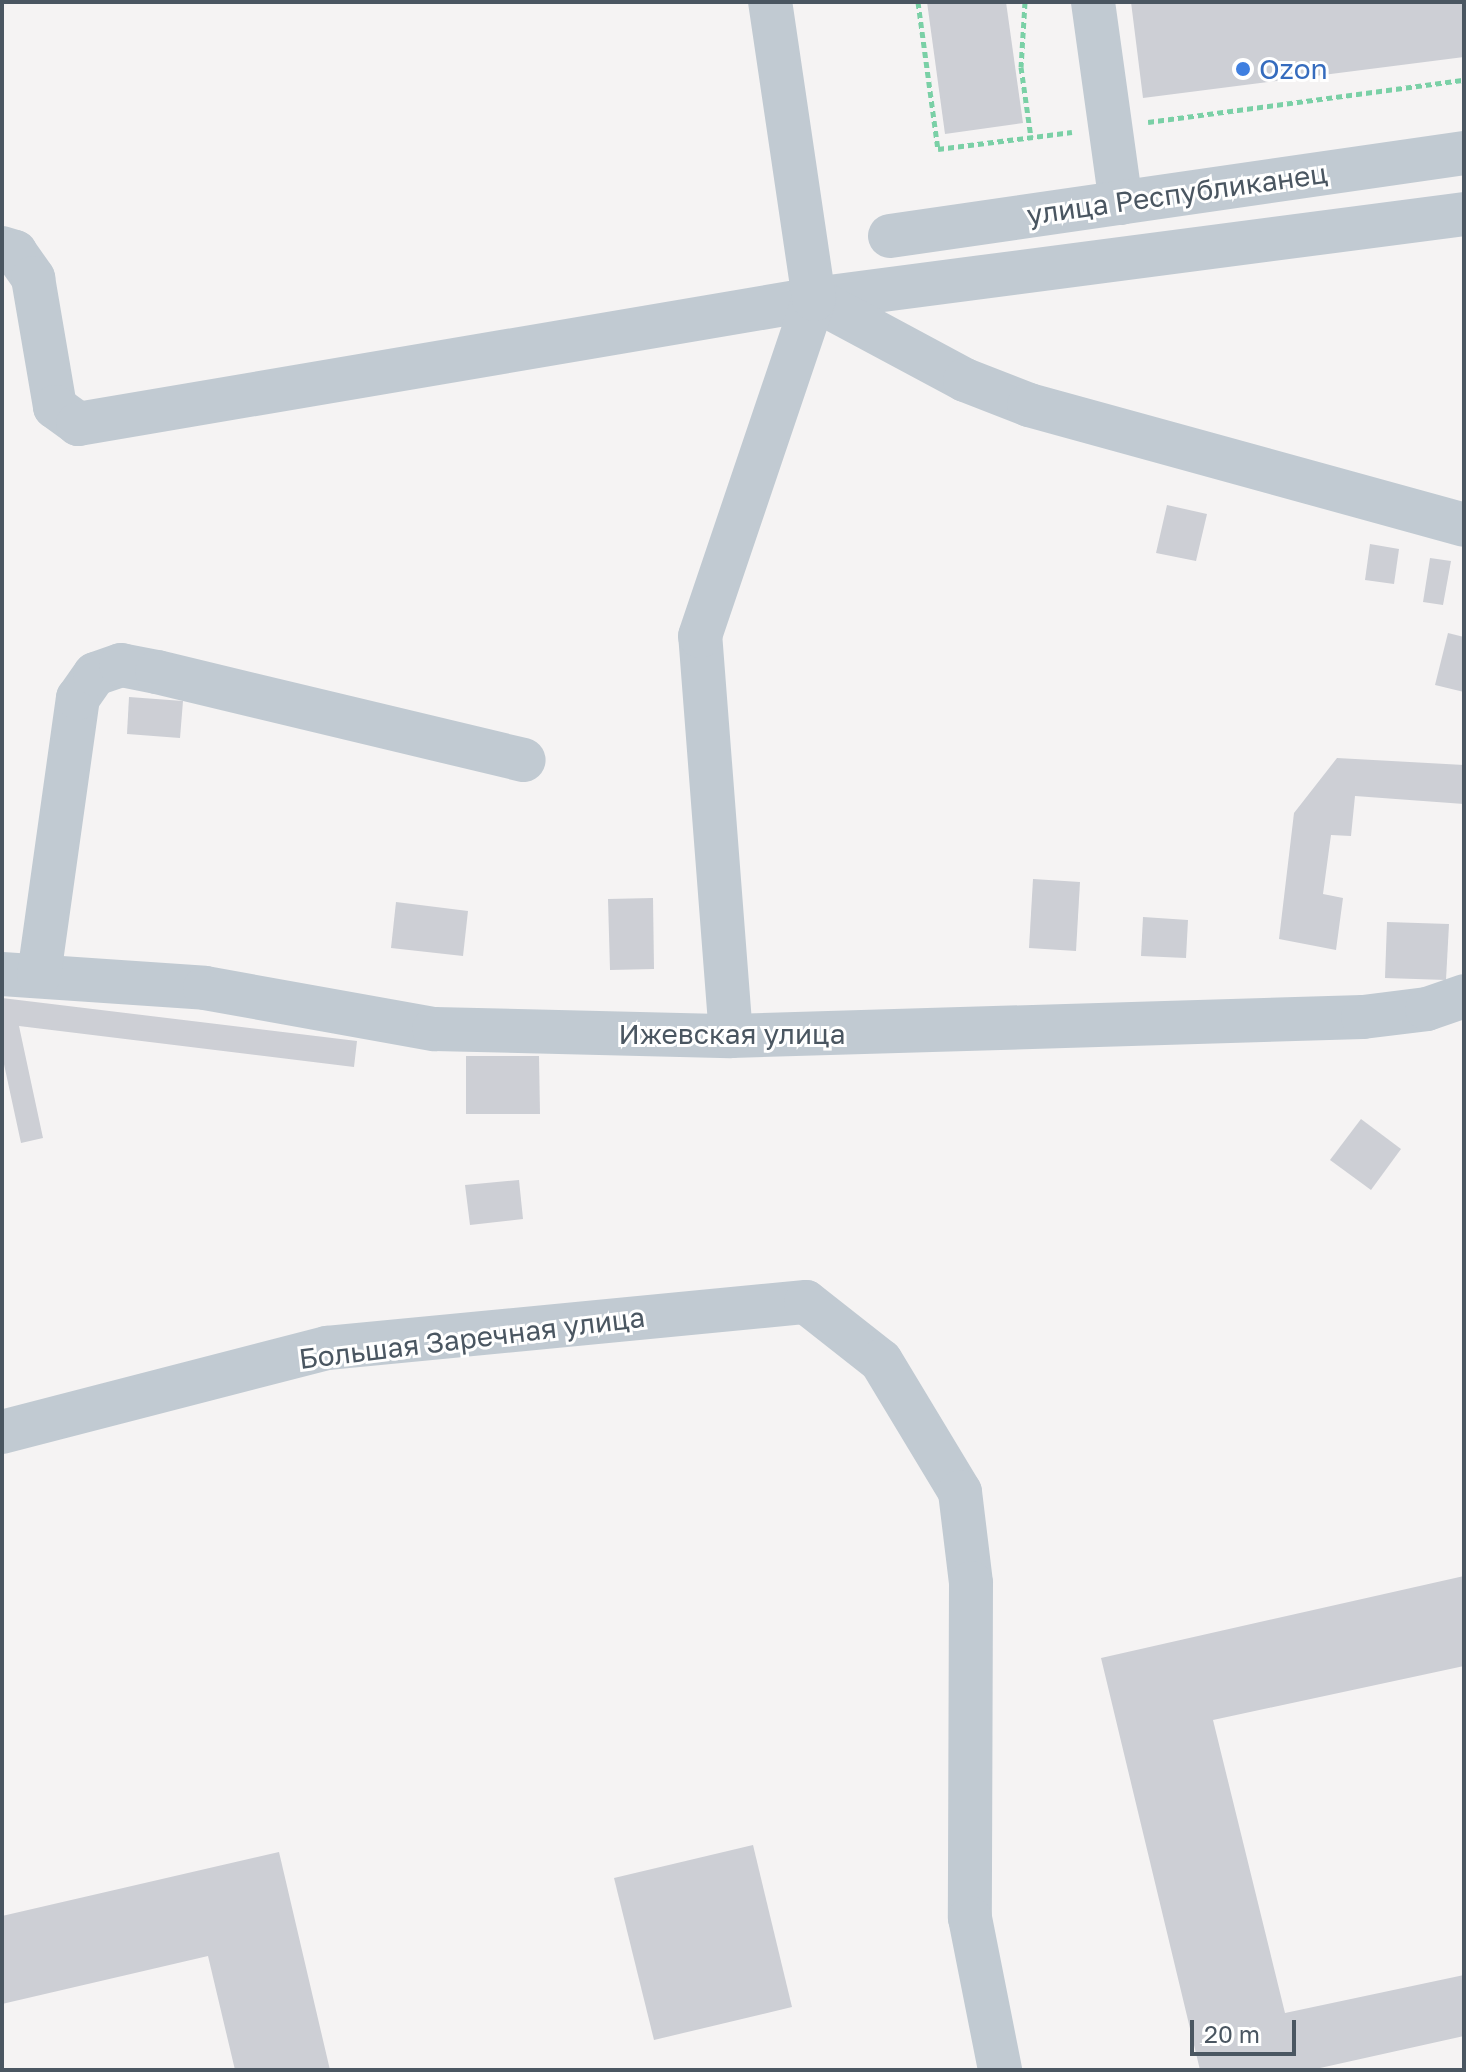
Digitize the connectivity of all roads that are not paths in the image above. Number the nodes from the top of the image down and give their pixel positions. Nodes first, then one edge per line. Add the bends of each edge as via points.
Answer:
1 (770, 2) edge
2 (1093, 2) edge
3 (1464, 153) edge
4 (1121, 203) junction
5 (1464, 214) edge
6 (890, 236) dead end
7 (2, 248) edge
8 (814, 299) junction
9 (1464, 525) edge
10 (524, 760) dead end
11 (21, 974) edge
12 (1464, 996) edge
13 (731, 1036) junction
14 (2, 1432) edge
15 (1000, 2070) edge

1 - 8 street
2 - 4 street
3 - 4 street, улица Республиканец
4 - 6 street, улица Республиканец
5 - 8 street
7 - 8 street via 15,252 33,278 55,407 78,424
8 - 9 street via 965,380 1029,405
8 - 13 street via 700,636
10 - 11 street via 121,665 95,674 78,698
11 - 13 street, Ижевская улица via 205,988 434,1029
12 - 13 street, Ижевская улица via 1427,1009 1363,1017
14 - 15 street, Большая Заречная улица via 327,1348 806,1302 881,1361 960,1492 971,1583 970,1918

